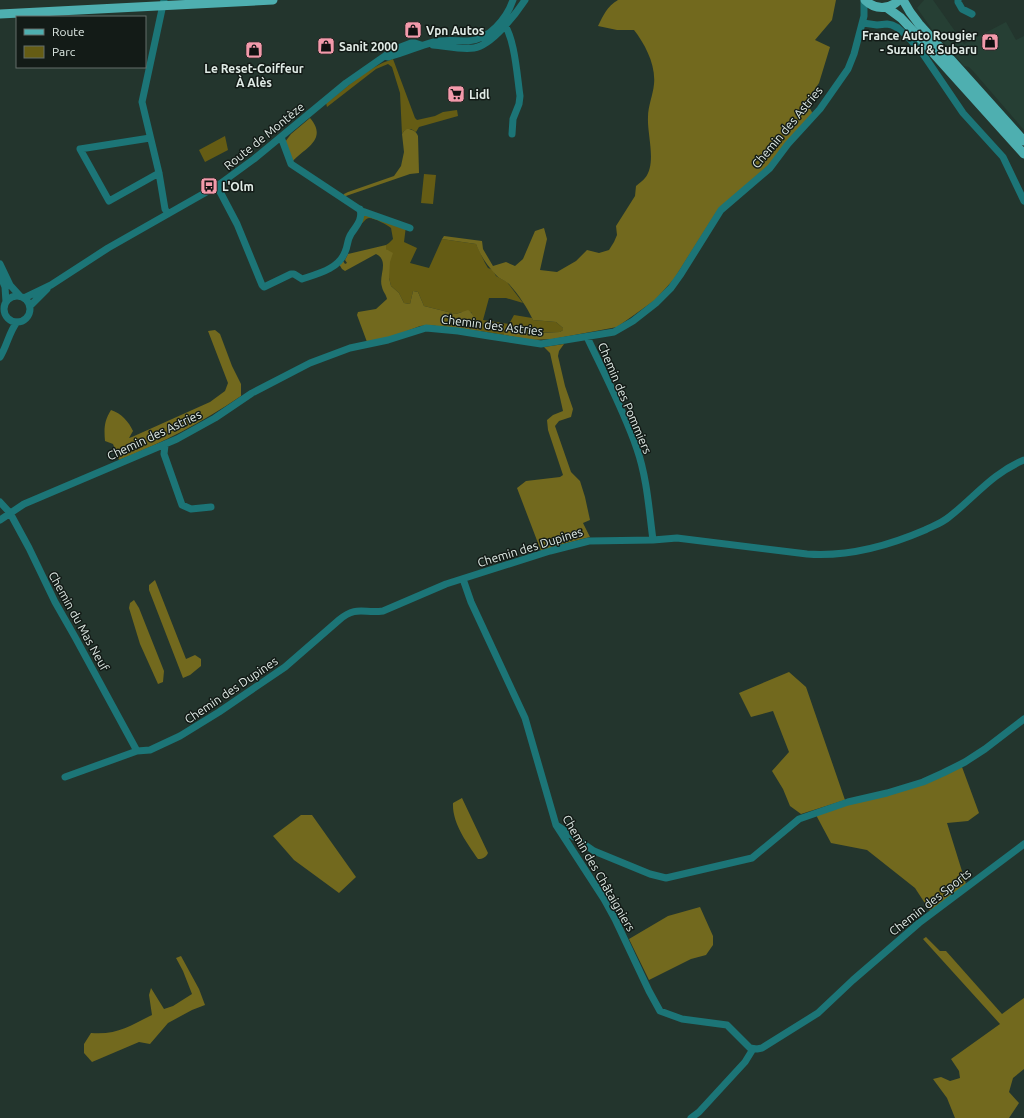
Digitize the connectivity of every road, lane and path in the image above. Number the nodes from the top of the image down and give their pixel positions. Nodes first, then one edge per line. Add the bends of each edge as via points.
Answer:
1 (273, 0) edge
2 (513, 0) edge
3 (525, 0) edge
4 (865, 0) edge
5 (899, 0) edge
6 (903, 0) edge
7 (958, 0) edge
8 (164, 3) edge
9 (874, 6) junction
10 (886, 7) junction
11 (0, 14) edge
12 (972, 14) dead end
13 (864, 19) junction
14 (503, 23) junction
15 (512, 134) dead end
16 (281, 137) junction
17 (150, 138) junction
18 (1024, 140) edge
19 (1024, 154) edge
20 (159, 173) junction
21 (217, 186) junction
22 (1024, 201) edge
23 (360, 209) junction
24 (168, 214) junction
25 (410, 228) dead end
26 (0, 264) edge
27 (0, 275) edge
28 (51, 285) junction
29 (22, 297) junction
30 (3, 306) edge
31 (30, 306) junction
32 (0, 318) edge
33 (13, 322) junction
34 (587, 337) junction
35 (0, 357) edge
36 (165, 444) junction
37 (1024, 460) edge
38 (0, 502) edge
39 (211, 507) dead end
40 (10, 513) junction
41 (0, 520) edge
42 (653, 540) junction
43 (463, 579) junction
44 (1024, 719) edge
45 (137, 751) junction
46 (66, 777) dead end
47 (556, 824) junction
48 (1024, 844) edge
49 (753, 1049) junction
50 (691, 1118) edge

1 - 8 main road
2 - 14 street, Route de Montèze
3 - 14 street, Route de Montèze via 513,17
4 - 9 main road
4 - 13 street, Chemin des Astries
5 - 10 main road
6 - 18 main road via 919,24
7 - 12 street via 962,9
8 - 11 main road
8 - 17 street via 142,102
9 - 10 main road
9 - 13 street, Chemin des Astries
10 - 19 main road via 901,18
13 - 22 street via 877,25 892,25 909,38 963,113 1003,157
13 - 34 street, Chemin des Astries via 848,69 820,109 770,168 721,210 671,288 633,321 614,332
14 - 15 street via 509,32 520,96 513,119
14 - 16 street, Route de Montèze via 476,39 441,40 382,58 346,83
16 - 21 street, Route de Montèze
16 - 23 street via 291,164
17 - 20 street
17 - 20 street via 80,150 109,201
20 - 24 street
21 - 23 street via 237,224 264,287 291,274 302,279 331,268 345,254 348,239 360,220
21 - 24 street, Route de Montèze
23 - 25 street
24 - 28 street, Route de Montèze via 108,248
26 - 29 street via 10,285
27 - 30 street via 5,287
28 - 29 street, Route de Montèze
28 - 31 street, Route de Montèze
29 - 30 street via 12,297
29 - 31 street
30 - 33 street via 5,314
31 - 33 street via 26,319
32 - 33 street
33 - 35 street via 6,348
34 - 36 street, Chemin des Astries via 541,344 426,328 350,348 310,363 252,393 215,418
34 - 42 street, Chemin des Pommiers via 637,449 644,476
36 - 39 street via 164,454 182,506 190,509
36 - 40 street, Chemin des Astries via 24,504
37 - 42 street, Chemin des Dupines via 1008,466 942,522 906,538 858,551 826,555 806,554 677,538
38 - 40 street, Chemin du Mas Neuf
40 - 41 street, Chemin des Astries
40 - 45 street, Chemin du Mas Neuf via 55,602
42 - 43 street, Chemin des Dupines via 588,541
43 - 45 street, Chemin des Dupines via 383,611 360,610 345,615 285,667 220,712 180,736 150,750
43 - 47 street, Chemin des Châtaigniers via 471,602 525,718
44 - 47 street via 965,762 923,782 848,802 799,819 752,858 666,878 594,851
45 - 46 street, Chemin des Dupines
47 - 49 street, Chemin des Châtaigniers via 604,899 660,1011 682,1019 727,1025
48 - 49 street, Chemin des Sports via 919,922 818,1013 762,1048
49 - 50 street via 745,1062

